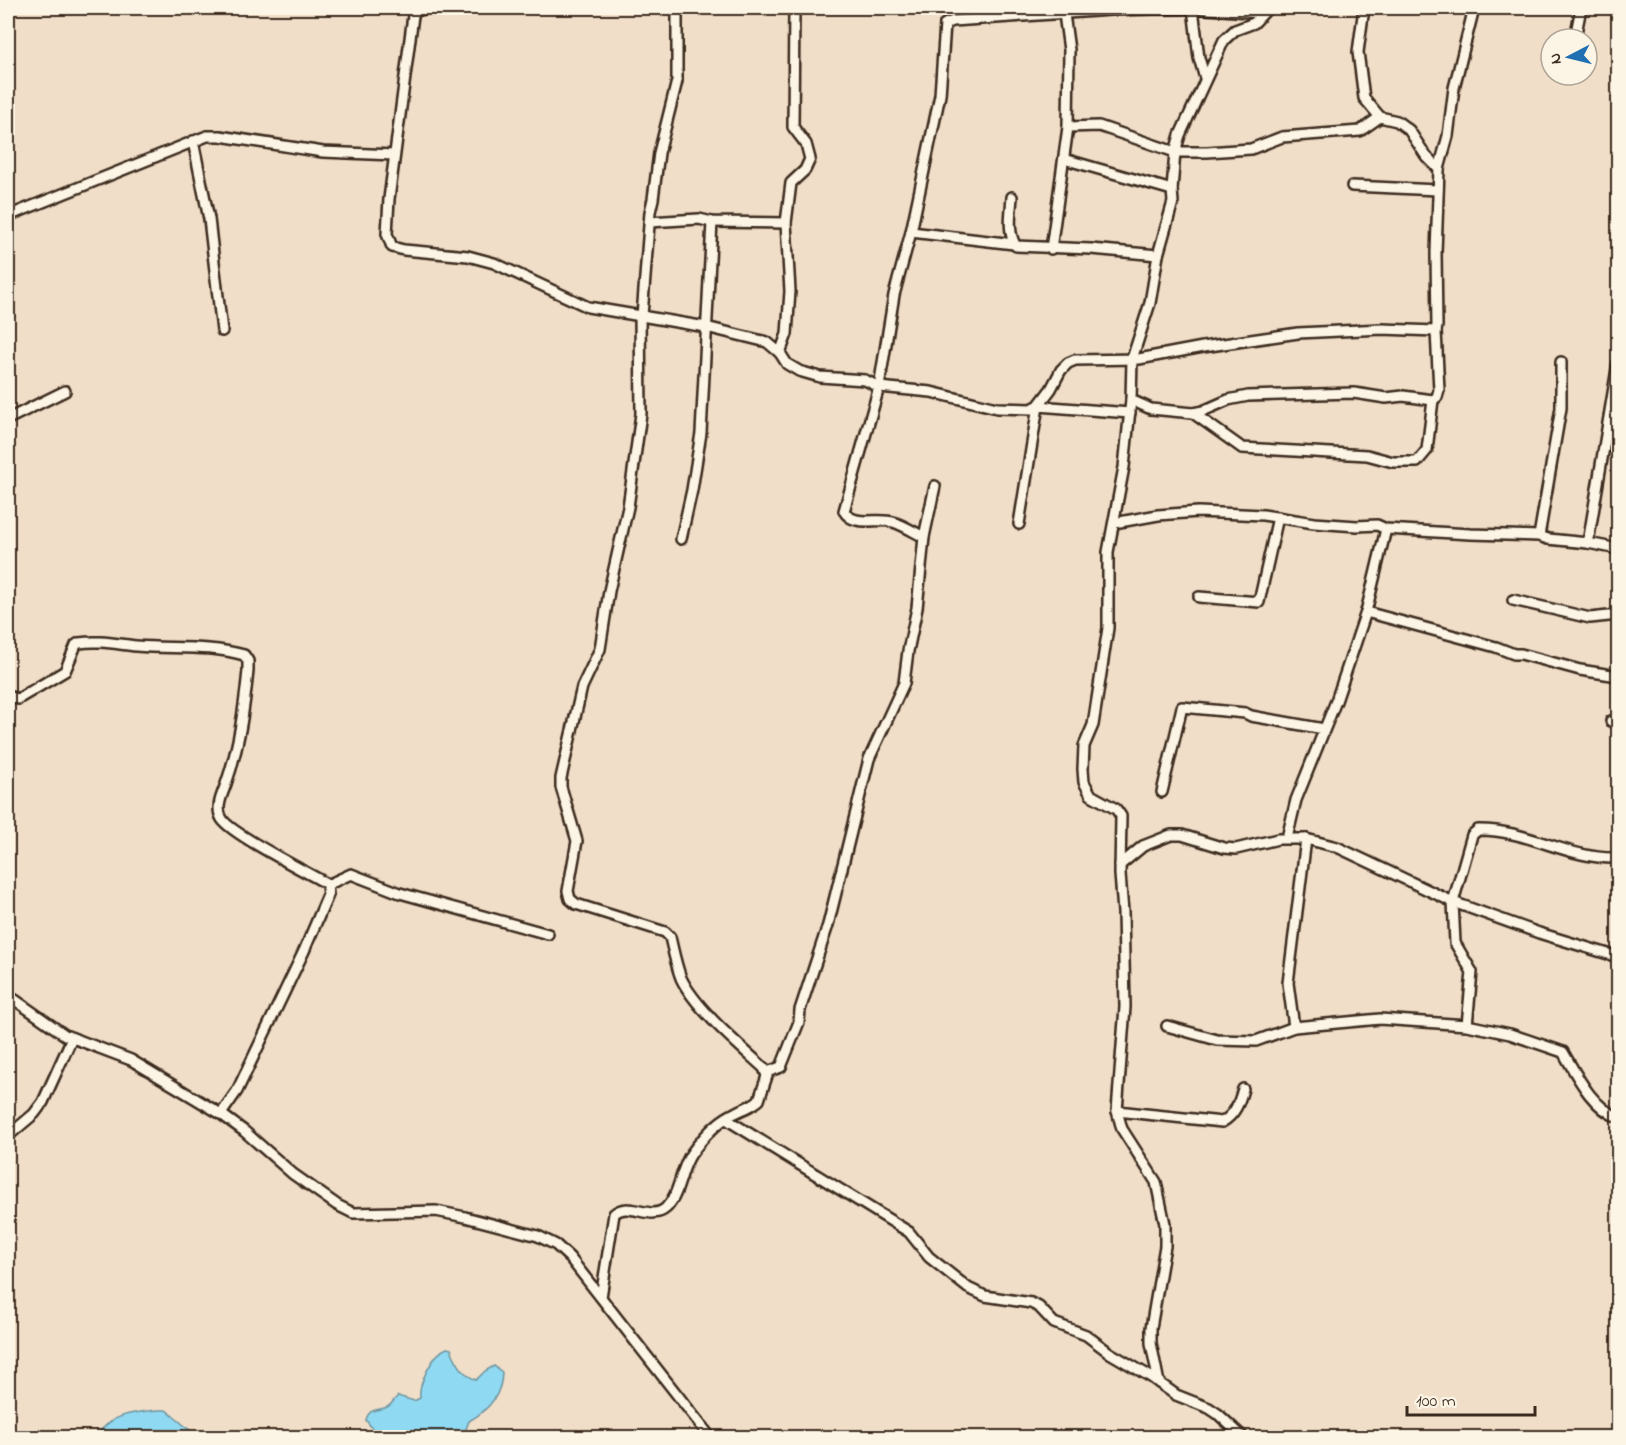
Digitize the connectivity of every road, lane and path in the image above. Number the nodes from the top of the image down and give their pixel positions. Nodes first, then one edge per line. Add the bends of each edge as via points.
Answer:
1 (426, 8) edge
2 (677, 8) edge
3 (794, 8) edge
4 (1193, 8) edge
5 (1364, 8) edge
6 (1474, 8) edge
7 (1581, 8) edge
8 (414, 10) edge
9 (1265, 10) edge
10 (1064, 14) junction
11 (1577, 27) edge
12 (1206, 78) junction
13 (1380, 117) junction
14 (1068, 127) junction
15 (193, 141) junction
16 (1175, 152) junction
17 (394, 155) junction
18 (1064, 159) junction
19 (1439, 169) junction
20 (1352, 186) dead end
21 (1172, 190) junction
22 (1438, 190) junction
23 (1012, 197) dead end
24 (8, 216) edge
25 (649, 222) junction
26 (712, 222) junction
27 (786, 223) junction
28 (910, 232) junction
29 (1014, 244) junction
30 (1051, 249) junction
31 (1158, 255) junction
32 (641, 316) junction
33 (706, 327) junction
34 (222, 331) dead end
35 (1436, 331) junction
36 (780, 353) junction
37 (1132, 359) junction
38 (1561, 362) dead end
39 (1618, 363) edge
40 (879, 387) junction
41 (65, 391) dead end
42 (1131, 400) junction
43 (1433, 400) junction
44 (1038, 406) junction
45 (1130, 413) junction
46 (1192, 414) junction
47 (8, 419) edge
48 (935, 486) dead end
49 (1278, 517) junction
50 (1114, 523) junction
51 (1019, 524) dead end
52 (1386, 529) junction
53 (1539, 536) junction
54 (924, 537) junction
55 (681, 539) dead end
56 (1588, 543) junction
57 (1618, 549) edge
58 (1199, 597) dead end
59 (1514, 600) dead end
60 (1366, 612) junction
61 (1618, 615) edge
62 (1618, 676) edge
63 (8, 696) edge
64 (1324, 729) junction
65 (1162, 792) dead end
66 (1287, 838) junction
67 (1306, 839) junction
68 (1618, 858) edge
69 (1120, 865) junction
70 (327, 885) junction
71 (1453, 902) junction
72 (548, 934) dead end
73 (1618, 957) edge
74 (8, 995) edge
75 (1467, 1024) junction
76 (1167, 1026) dead end
77 (1294, 1027) junction
78 (72, 1038) junction
79 (767, 1072) junction
80 (1243, 1089) dead end
81 (1117, 1111) junction
82 (221, 1114) junction
83 (1618, 1116) edge
84 (726, 1119) junction
85 (8, 1136) edge
86 (601, 1297) junction
87 (1159, 1383) junction
88 (711, 1437) edge
89 (1244, 1437) edge

1 - 8 street
2 - 25 street via 677,81 659,153
3 - 27 street via 793,127 806,144 810,159 791,183
4 - 9 street
4 - 10 street
4 - 12 street via 1199,58
5 - 13 street via 1358,52 1364,98
6 - 19 street
7 - 11 street
8 - 17 street
9 - 12 street via 1254,23 1235,30 1224,40
10 - 14 street via 1069,50
10 - 28 street via 945,24 940,94
12 - 16 street
13 - 16 street via 1360,131 1282,137 1251,149
13 - 19 street via 1397,121 1409,130
14 - 16 street via 1099,126
14 - 18 street
15 - 17 street via 220,136 324,152
15 - 24 street
15 - 34 street via 209,219
16 - 21 street
17 - 32 street via 387,234 392,246 494,263 588,308
18 - 21 street
18 - 30 street
19 - 22 street
20 - 22 street
21 - 31 street via 1173,202
22 - 35 street
23 - 29 street via 1010,230
25 - 26 street
25 - 32 street
26 - 27 street
26 - 33 street
27 - 36 street via 790,291 787,334
28 - 29 street
28 - 40 street via 894,295
29 - 30 street via 1020,248
30 - 31 street
31 - 37 street via 1150,303
32 - 33 street
32 - 79 street via 641,414 628,507 600,649 582,687 563,764 561,787 578,841 568,891 576,904 665,932 670,937 681,978 692,995
33 - 36 street via 767,342
33 - 55 street via 701,433
35 - 37 street via 1298,333
35 - 43 street via 1439,390
36 - 40 street via 787,364 799,371 866,380
37 - 42 street
37 - 44 street via 1068,363
38 - 53 street via 1561,408
39 - 56 street
40 - 44 street via 931,392 997,408
40 - 54 street via 844,511 858,521 892,521
41 - 47 street
42 - 45 street
42 - 46 street via 1150,409
43 - 46 street via 1354,393 1248,396
43 - 46 street via 1427,450 1417,462 1242,448
44 - 45 street
44 - 51 street
45 - 50 street
48 - 54 street
49 - 50 street via 1198,512
49 - 52 street
49 - 58 street via 1259,602
50 - 69 street via 1108,552 1108,628 1093,725 1084,746 1083,769 1091,795 1120,814
52 - 53 street
52 - 60 street
53 - 56 street
54 - 79 street via 918,608 904,683 869,759 828,925 798,1022 781,1067
56 - 57 street
59 - 61 street via 1590,618
60 - 62 street via 1514,654
60 - 64 street
63 - 70 street via 18,699 62,674 79,643 105,641 244,655 248,671 243,722 220,802 221,818 245,837
64 - 65 street via 1245,713 1182,707
64 - 66 street via 1296,800
66 - 67 street
66 - 69 street via 1236,849 1182,835 1171,836 1143,846
67 - 71 street via 1337,847
67 - 77 street via 1288,982
68 - 71 street via 1589,856 1512,833 1478,830 1471,837
69 - 81 street via 1125,1007
70 - 72 street via 351,874 400,893
70 - 82 street via 328,894 304,951 237,1091
71 - 73 street
71 - 75 street via 1455,943 1472,972
74 - 78 street
75 - 77 street via 1380,1019
75 - 83 street via 1563,1052 1581,1083 1607,1113
76 - 77 street via 1218,1040 1256,1041
78 - 82 street via 130,1060
78 - 85 street via 39,1108
79 - 84 street via 759,1100
80 - 81 street via 1239,1105 1222,1122
81 - 87 street via 1122,1129 1155,1182 1165,1224 1151,1328
82 - 86 street via 293,1174 353,1213 436,1211 538,1236 570,1258
84 - 86 street via 692,1153 665,1208 657,1213 626,1209 614,1214
84 - 87 street via 909,1232 929,1257 968,1288 985,1296 1031,1303 1054,1323 1086,1335
86 - 88 street
87 - 89 street via 1176,1395 1209,1408

